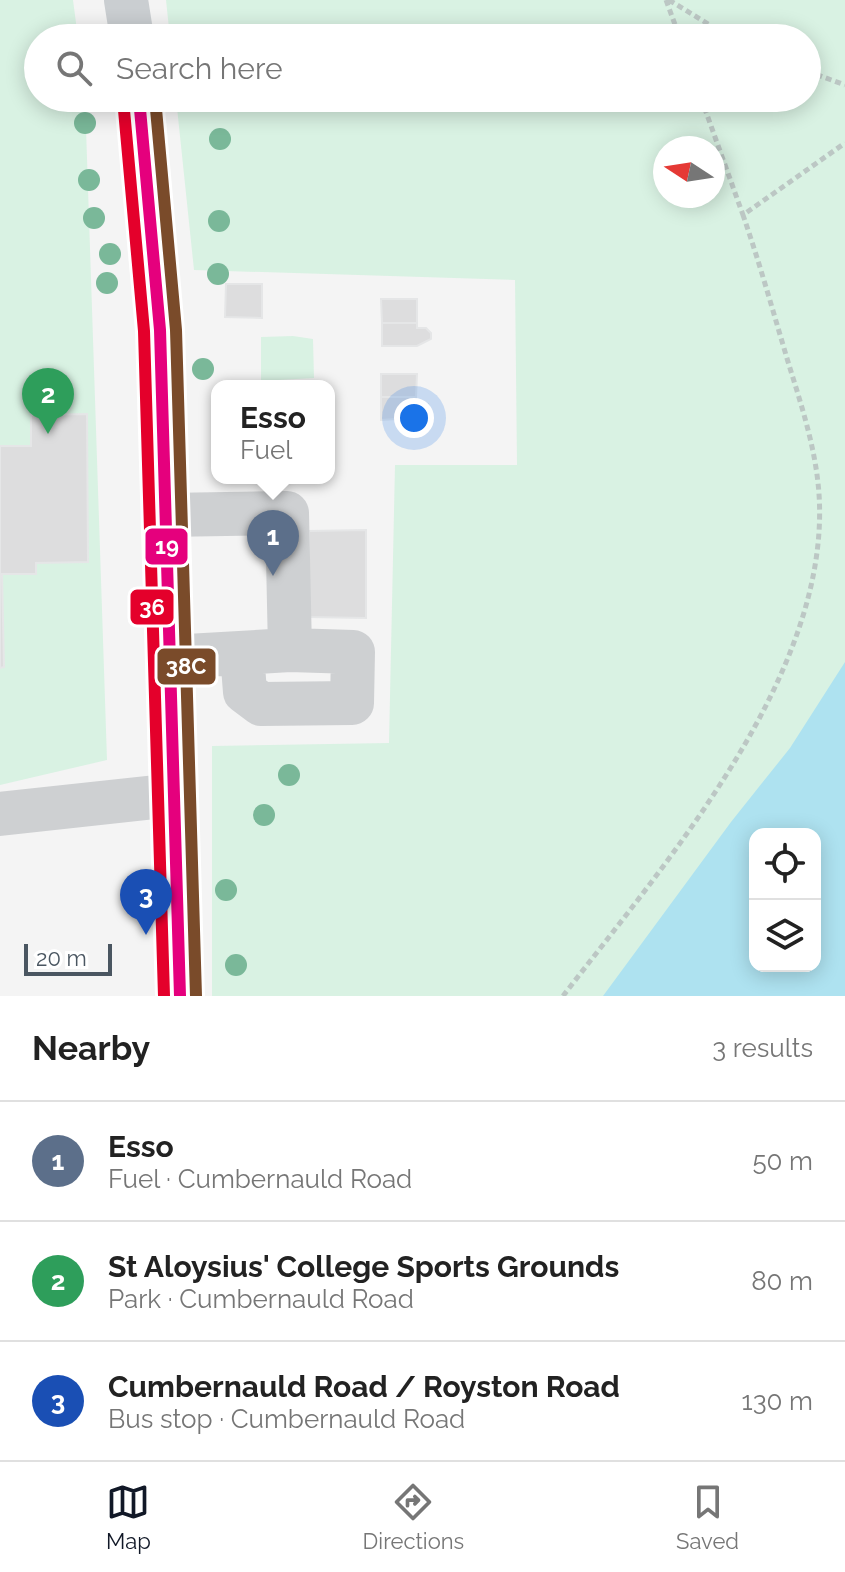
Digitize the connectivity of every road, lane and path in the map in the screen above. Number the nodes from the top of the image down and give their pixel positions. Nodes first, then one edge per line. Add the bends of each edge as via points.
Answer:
1 (126, 0) edge
2 (668, 0) edge
3 (130, 24) edge
4 (676, 24) edge
5 (708, 24) edge
6 (821, 76) edge
7 (845, 85) edge
8 (140, 112) edge
9 (706, 112) edge
10 (845, 143) edge
11 (743, 215) junction
12 (166, 515) junction
13 (290, 650) junction
14 (242, 653) junction
15 (170, 657) junction
16 (174, 795) junction
17 (0, 814) edge
18 (180, 996) edge
19 (563, 996) edge

1 - 3 main road
2 - 4 path
2 - 5 path
6 - 7 path
8 - 12 main road via 160,330
9 - 11 path
10 - 11 path
11 - 19 path via 805,412 819,494 807,598 773,690 720,784
12 - 13 street via 287,513
12 - 15 main road
13 - 14 street
13 - 14 street via 353,652 352,703 261,704 245,692
14 - 15 street
15 - 16 main road
16 - 17 street
16 - 18 main road

